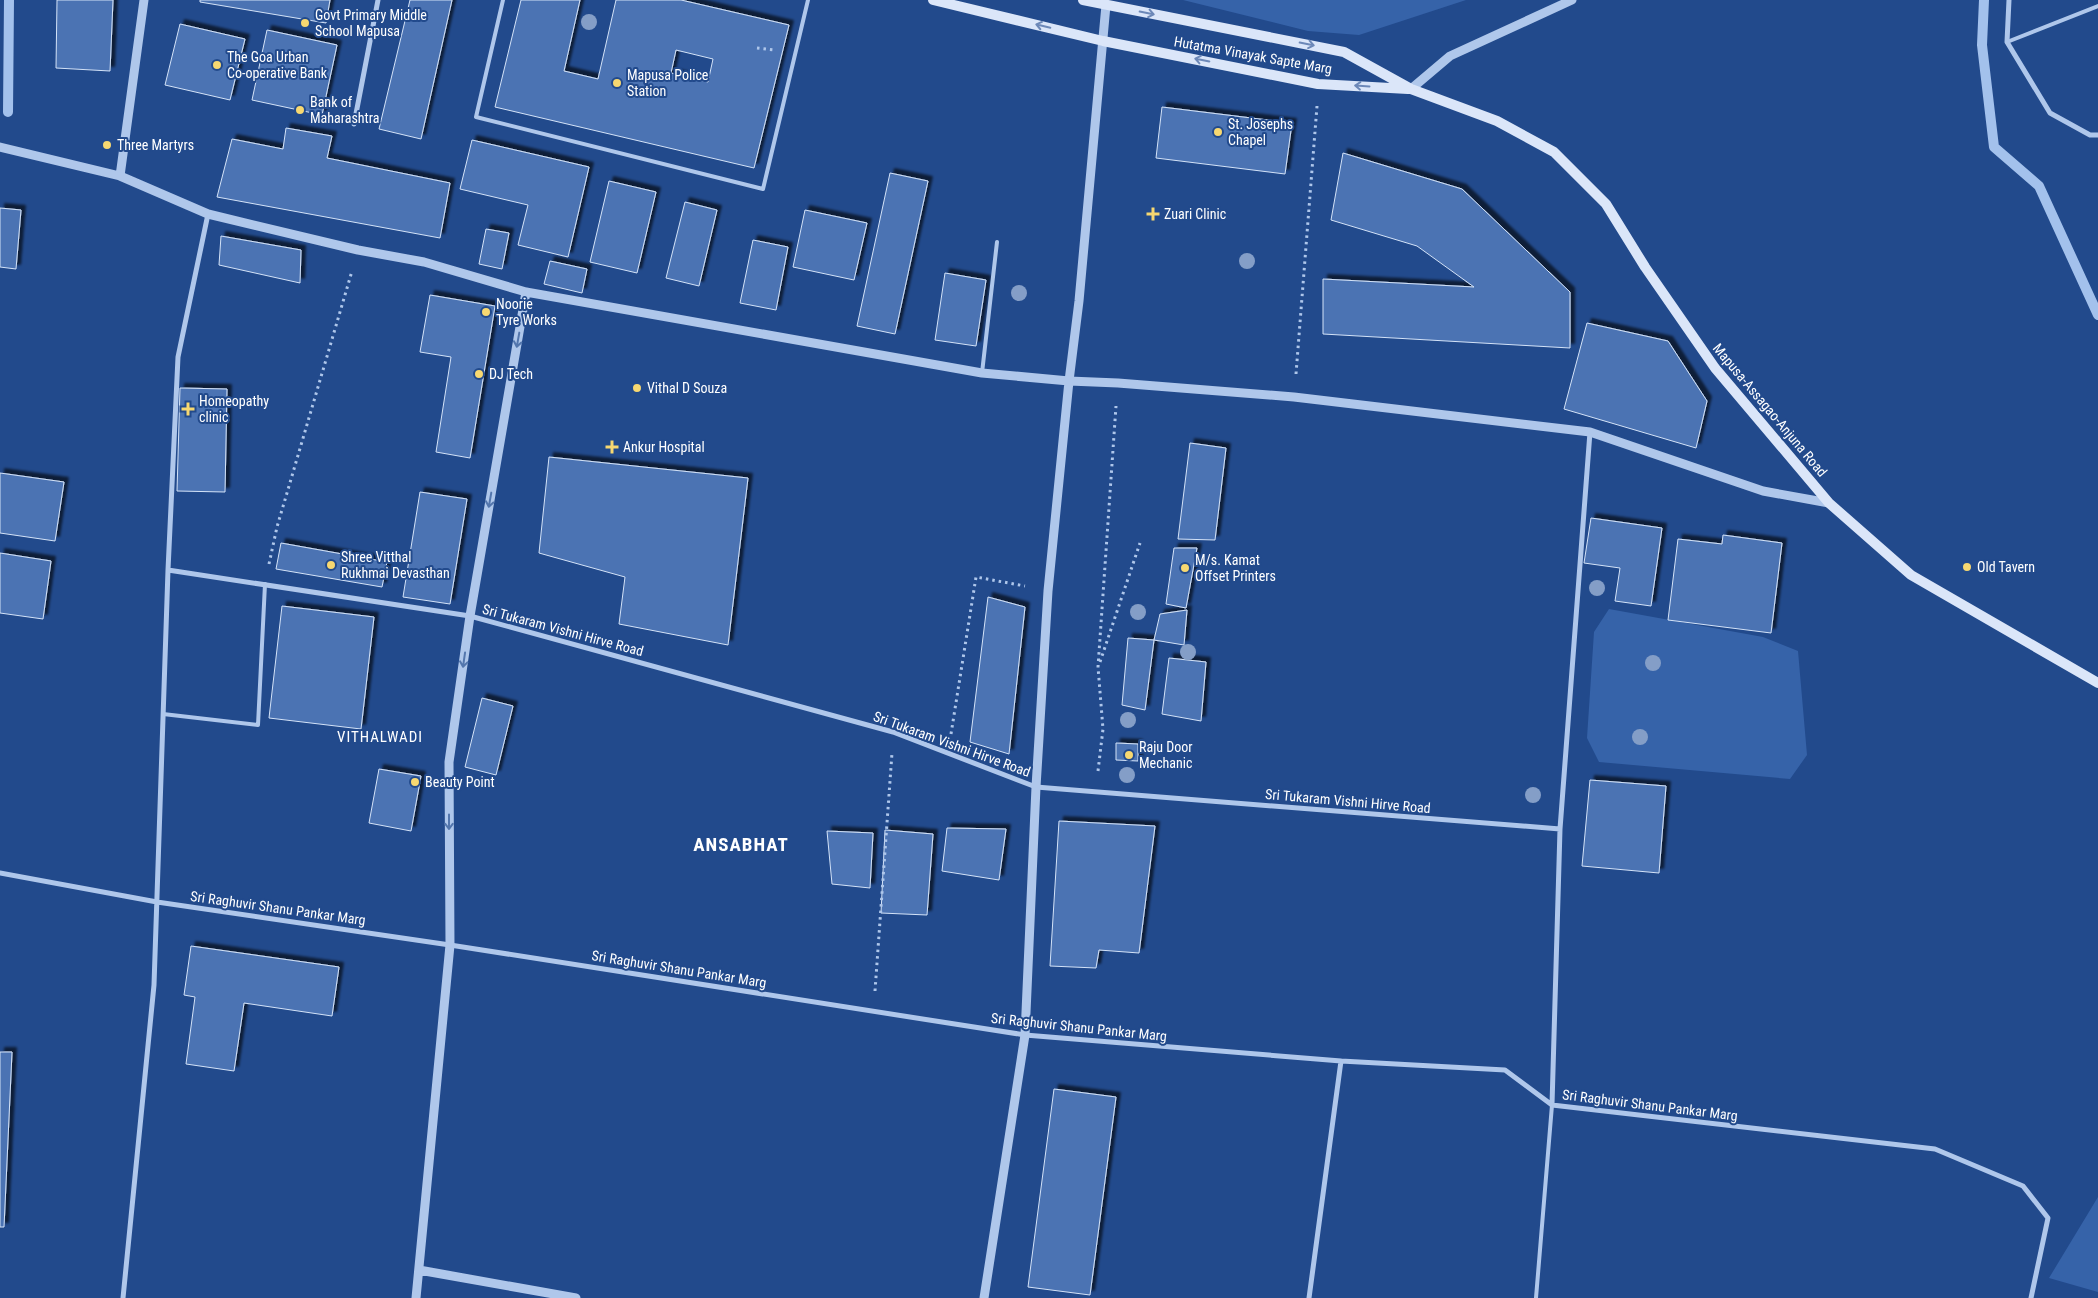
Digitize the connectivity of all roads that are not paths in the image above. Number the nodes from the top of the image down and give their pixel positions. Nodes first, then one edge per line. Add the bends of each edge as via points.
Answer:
1 (144, 0) edge
2 (378, 0) edge
3 (503, 0) edge
4 (808, 0) edge
5 (933, 0) edge
6 (1082, 0) edge
7 (1572, 0) edge
8 (2008, 0) edge
9 (1106, 5) junction
10 (2098, 6) edge
11 (1103, 41) junction
12 (2007, 42) junction
13 (1411, 89) junction
14 (354, 124) dead end
15 (2098, 135) edge
16 (0, 147) edge
17 (120, 176) junction
18 (208, 214) junction
19 (997, 242) dead end
20 (526, 292) junction
21 (982, 373) junction
22 (1069, 381) junction
23 (1590, 432) junction
24 (1829, 503) junction
25 (168, 570) junction
26 (265, 584) junction
27 (470, 616) junction
28 (2098, 683) edge
29 (163, 714) junction
30 (1036, 787) junction
31 (1560, 829) junction
32 (0, 873) edge
33 (157, 902) junction
34 (450, 945) junction
35 (1025, 1036) junction
36 (1342, 1061) junction
37 (1552, 1105) junction
38 (419, 1270) junction
39 (123, 1298) edge
40 (416, 1298) edge
41 (576, 1298) edge
42 (984, 1298) edge
43 (1309, 1298) edge
44 (1536, 1298) edge
45 (2031, 1298) edge

1 - 17 street
2 - 14 street
3 - 4 lane via 476,116 763,189
11 -> 5 main road, Hutatma Vinayak Sapte Marg
6 - 9 main road, Hutatma Vinayak Sapte Marg
7 - 13 street via 1450,56
8 - 12 street
9 - 11 street
9 -> 13 main road, Hutatma Vinayak Sapte Marg via 1344,52
10 - 12 lane
13 -> 11 main road, Hutatma Vinayak Sapte Marg via 1318,84
11 - 22 street
12 - 15 street via 2050,113 2090,135
13 - 24 main road, Mapusa-Assagao-Anjuna Road via 1497,121 1554,152 1587,184 1606,204 1715,368
16 - 17 street
17 - 18 street
18 - 20 street via 358,250 424,262
18 - 25 street via 178,357
19 - 21 lane
20 - 21 street
20 -> 27 street
21 - 22 street
22 - 23 street via 1294,397
22 - 30 street via 1048,591
23 - 24 street via 1763,491
23 - 31 street
24 - 28 main road, Mapusa-Assagao-Anjuna Road via 1911,575
25 - 26 street, Sri Tukaram Vishni Hirve Road
25 - 29 street
26 - 27 street, Sri Tukaram Vishni Hirve Road
26 - 29 lane via 258,725
27 - 30 street, Sri Tukaram Vishni Hirve Road via 893,732
27 -> 34 street via 449,762
29 - 33 street
30 - 31 street, Sri Tukaram Vishni Hirve Road
30 - 35 street
31 - 37 street
32 - 33 street, Sri Raghuvir Shanu Pankar Marg
33 - 34 street, Sri Raghuvir Shanu Pankar Marg
33 - 39 street via 154,984
34 - 35 street, Sri Raghuvir Shanu Pankar Marg
34 - 38 street
35 - 36 street, Sri Raghuvir Shanu Pankar Marg
35 - 42 street
36 - 37 street, Sri Raghuvir Shanu Pankar Marg via 1505,1070
36 - 43 street
37 - 44 lane
37 - 45 street, Sri Raghuvir Shanu Pankar Marg via 1935,1149 2023,1186 2048,1218
38 - 40 street
38 - 41 street

